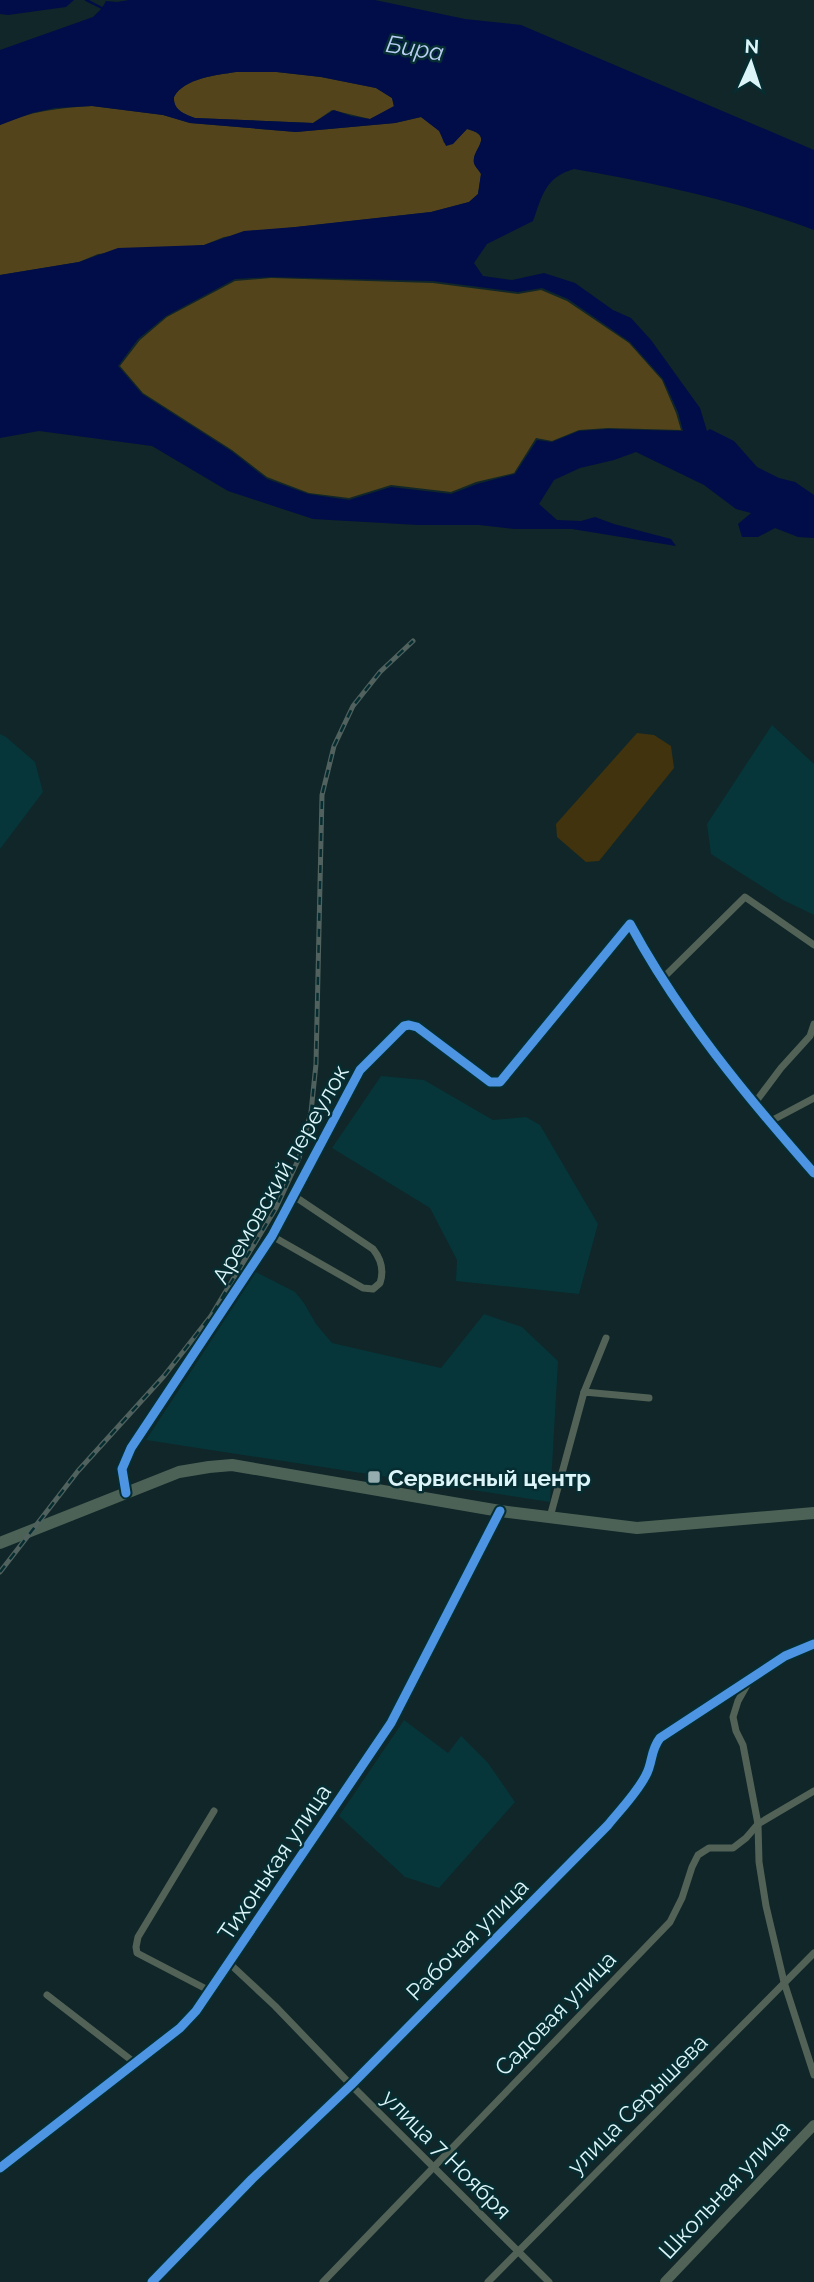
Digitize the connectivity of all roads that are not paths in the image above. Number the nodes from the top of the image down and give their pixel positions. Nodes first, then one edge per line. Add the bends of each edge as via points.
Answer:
1 (814, 945) edge
2 (662, 979) junction
3 (814, 1024) edge
4 (814, 1098) edge
5 (754, 1105) junction
6 (769, 1122) junction
7 (814, 1173) edge
8 (294, 1196) junction
9 (272, 1236) junction
10 (606, 1338) dead end
11 (584, 1392) junction
12 (649, 1398) dead end
13 (126, 1493) junction
14 (500, 1511) junction
15 (814, 1513) edge
16 (550, 1517) junction
17 (0, 1543) edge
18 (814, 1644) edge
19 (752, 1676) junction
20 (814, 1791) edge
21 (214, 1811) dead end
22 (758, 1824) junction
23 (814, 1953) edge
24 (229, 1963) junction
25 (784, 1982) junction
26 (210, 1991) junction
27 (47, 1995) dead end
28 (135, 2063) junction
29 (814, 2076) edge
30 (351, 2085) junction
31 (814, 2125) edge
32 (434, 2166) junction
33 (0, 2168) edge
34 (518, 2252) junction
35 (152, 2282) edge
36 (323, 2282) edge
37 (488, 2282) edge
38 (549, 2282) edge
39 (666, 2282) edge

1 - 2 street via 745,897
2 - 5 street, Аремовский переулок
2 - 8 street, Аремовский переулок via 631,924 500,1082 490,1082 417,1027 404,1026 360,1070
3 - 5 street via 810,1036
4 - 6 street
5 - 6 street, Аремовский переулок
6 - 7 street, Аремовский переулок
8 - 9 street, Аремовский переулок
8 - 9 street, Аремовский переулок via 373,1249 382,1268 380,1283 373,1289 363,1288
9 - 13 street, Аремовский переулок via 131,1448 122,1469
10 - 11 street
11 - 12 street
11 - 16 street
13 - 14 main road via 178,1472 232,1465
13 - 17 main road
14 - 16 main road
14 - 24 street, Тихонькая улица via 391,1723
15 - 16 main road via 637,1528
18 - 19 street, Рабочая улица
19 - 22 street via 733,1717
19 - 30 street, Рабочая улица via 660,1738 642,1783 608,1825
20 - 22 street, Садовая улица
21 - 26 street via 136,1947 137,1952
22 - 25 street via 760,1873
22 - 32 street, Садовая улица via 733,1848 709,1848 698,1855 670,1922
23 - 25 street, улица Серышева
24 - 26 street, Тихонькая улица
24 - 30 street, улица 7 Ноября
25 - 29 street
25 - 34 street, улица Серышева
26 - 28 street, Тихонькая улица via 180,2028
27 - 28 street
28 - 33 street, Тихонькая улица
30 - 32 street, улица 7 Ноября
30 - 35 street, Рабочая улица
31 - 39 street, Школьная улица
32 - 34 street, улица 7 Ноября
32 - 36 street, Садовая улица
34 - 37 street, улица Серышева
34 - 38 street, улица 7 Ноября

